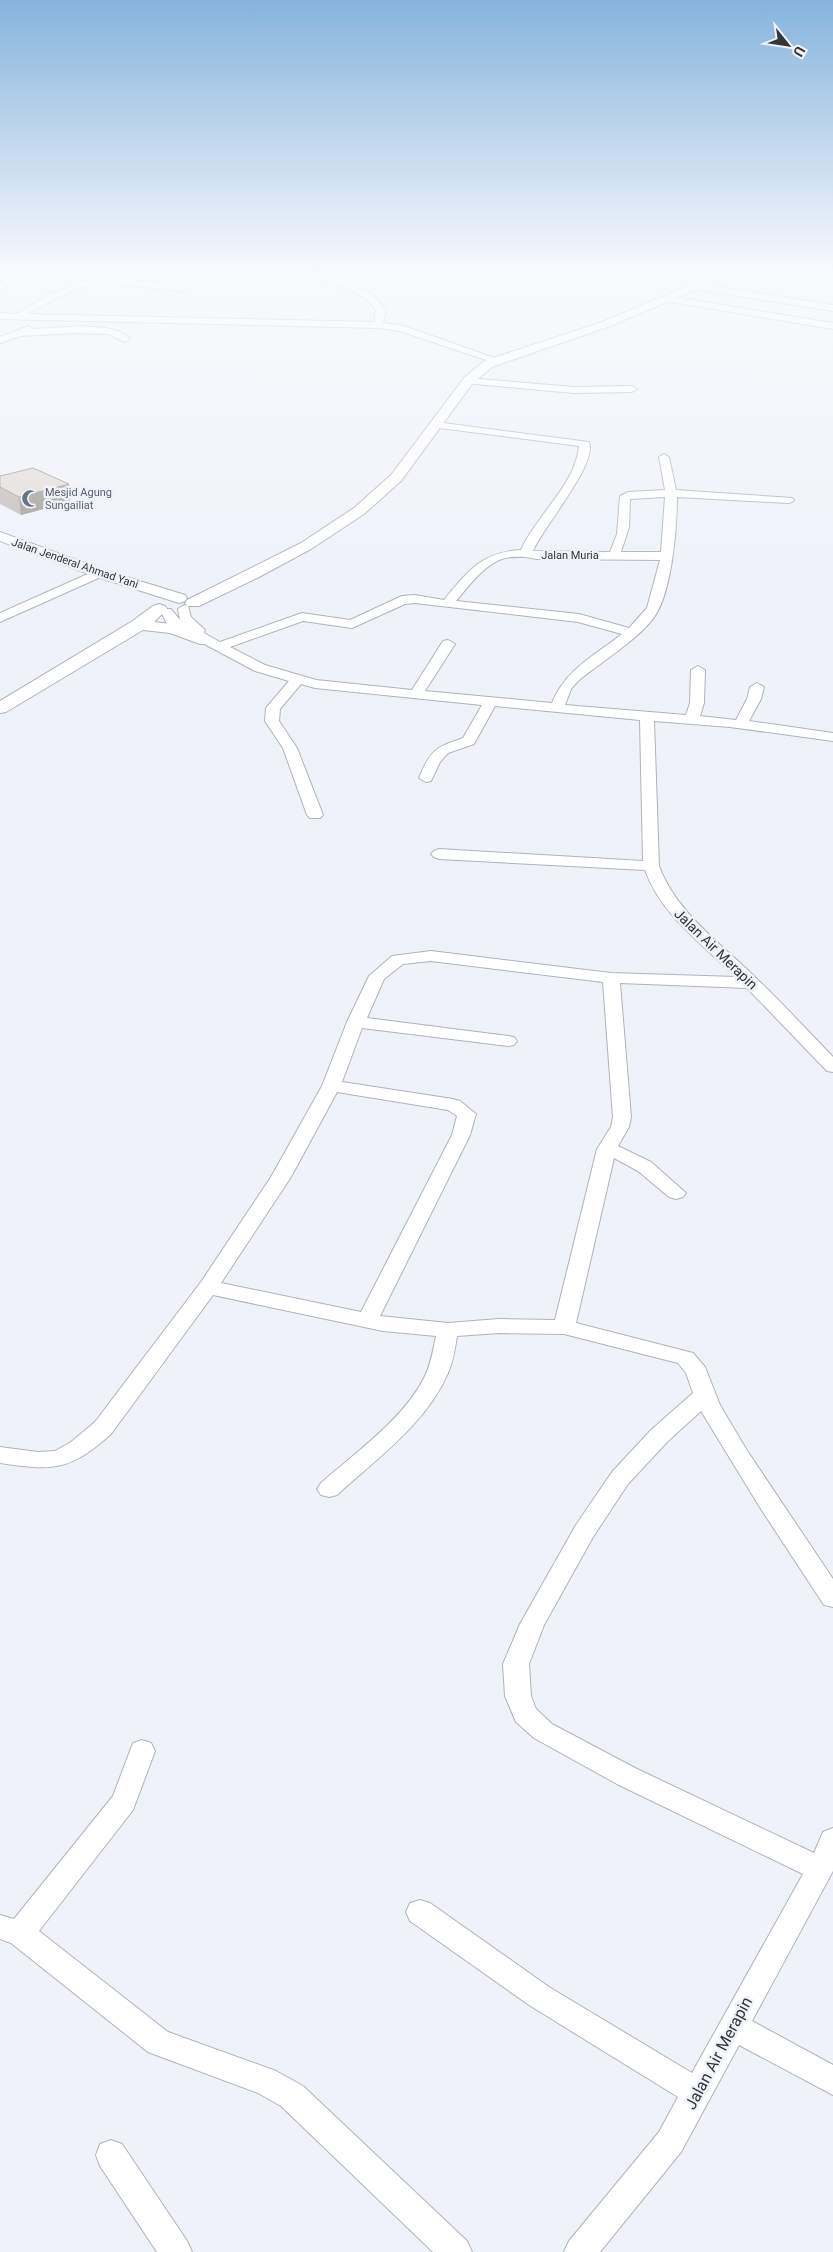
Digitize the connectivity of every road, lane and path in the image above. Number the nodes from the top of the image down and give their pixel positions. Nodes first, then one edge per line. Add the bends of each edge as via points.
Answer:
1 (474, 375) edge
2 (468, 381) junction
3 (632, 389) dead end
4 (436, 425) junction
5 (664, 456) dead end
6 (671, 493) junction
7 (788, 500) dead end
8 (0, 536) edge
9 (0, 541) edge
10 (526, 553) junction
11 (614, 555) junction
12 (666, 556) junction
13 (95, 574) junction
14 (184, 602) junction
15 (447, 604) junction
16 (163, 610) junction
17 (0, 618) edge
18 (148, 626) junction
19 (630, 632) junction
20 (214, 644) junction
21 (448, 644) dead end
22 (98, 650) junction
23 (698, 670) dead end
24 (297, 680) junction
25 (757, 687) dead end
26 (416, 694) junction
27 (491, 701) junction
28 (0, 708) edge
29 (557, 708) junction
30 (647, 716) junction
31 (692, 720) junction
32 (742, 724) junction
33 (833, 737) edge
34 (426, 778) dead end
35 (315, 815) dead end
36 (439, 854) dead end
37 (651, 866) junction
38 (611, 978) junction
39 (752, 983) junction
40 (356, 1022) junction
41 (508, 1041) dead end
42 (833, 1066) edge
43 (331, 1086) junction
44 (607, 1149) junction
45 (676, 1193) dead end
46 (208, 1287) junction
47 (368, 1320) junction
48 (564, 1327) junction
49 (448, 1330) junction
50 (704, 1396) junction
51 (0, 1455) edge
52 (329, 1489) dead end
53 (833, 1598) edge
54 (142, 1751) dead end
55 (833, 1840) edge
56 (820, 1869) junction
57 (420, 1912) dead end
58 (10, 1930) edge
59 (732, 2026) junction
60 (833, 2082) edge
61 (698, 2093) junction
62 (111, 2155) dead end
63 (176, 2252) edge
64 (456, 2252) edge
65 (580, 2252) edge

1 - 2 main road
2 - 3 street via 574,390
2 - 4 main road
4 - 10 street, Jalan Muria via 585,444 576,472
4 - 14 main road via 396,478 359,510 266,568
5 - 6 street
6 - 7 street
6 - 11 street via 624,498 626,526
6 - 12 street
8 - 13 main road, Jalan Jenderal Ahmad Yani
9 - 13 main road, Jalan Jenderal Ahmad Yani
10 - 11 street, Jalan Muria
10 - 15 street via 494,558
11 - 12 street, Jalan Muria
12 - 19 street via 655,606 647,618
13 - 14 main road, Jalan Jenderal Ahmad Yani
13 - 16 main road, Jalan Jenderal Ahmad Yani via 139,592
13 - 17 street
14 - 16 main road via 170,600
14 - 20 street via 183,615 212,638
15 - 19 street via 579,618
15 - 20 street via 402,600 349,625 302,617
16 - 18 main road
16 - 20 street via 172,621
16 - 22 main road
18 - 20 main road via 173,628
18 - 22 main road
19 - 29 street via 573,678
20 - 24 street via 260,668
21 - 26 street
22 - 28 main road
23 - 31 street via 697,702
24 - 26 street
24 - 35 street via 273,708 272,721 290,748
25 - 32 street via 756,698 743,715
26 - 27 street
27 - 29 street
27 - 34 street via 469,741 443,750 433,761
29 - 30 street
30 - 31 street
30 - 37 street, Jalan Air Merapin
31 - 32 street
32 - 33 street
36 - 37 street
37 - 39 street, Jalan Air Merapin via 658,885 674,908
38 - 39 street
38 - 40 street via 455,958 407,958 387,967 377,976
38 - 44 street via 622,1117
39 - 42 street, Jalan Air Merapin
40 - 41 street
40 - 43 street
43 - 46 street via 281,1177
43 - 47 street via 453,1105 467,1114 461,1135
44 - 45 street via 648,1168
44 - 48 street
46 - 47 street
46 - 51 street via 90,1441 51,1460
47 - 49 street
48 - 49 street via 499,1326
48 - 50 street via 685,1358 694,1367
49 - 52 street via 442,1361 420,1402
50 - 53 street via 738,1455
50 - 56 street via 659,1436 620,1478 584,1531 532,1624 516,1664 518,1696 525,1715 543,1731 626,1776
54 - 58 street via 124,1802
55 - 56 street, Jalan Air Merapin
56 - 59 street, Jalan Air Merapin
57 - 61 street via 539,1996
58 - 64 street via 158,2042 265,2081 292,2096
59 - 60 street
59 - 61 street, Jalan Air Merapin
61 - 65 street, Jalan Air Merapin via 670,2142
62 - 63 street

